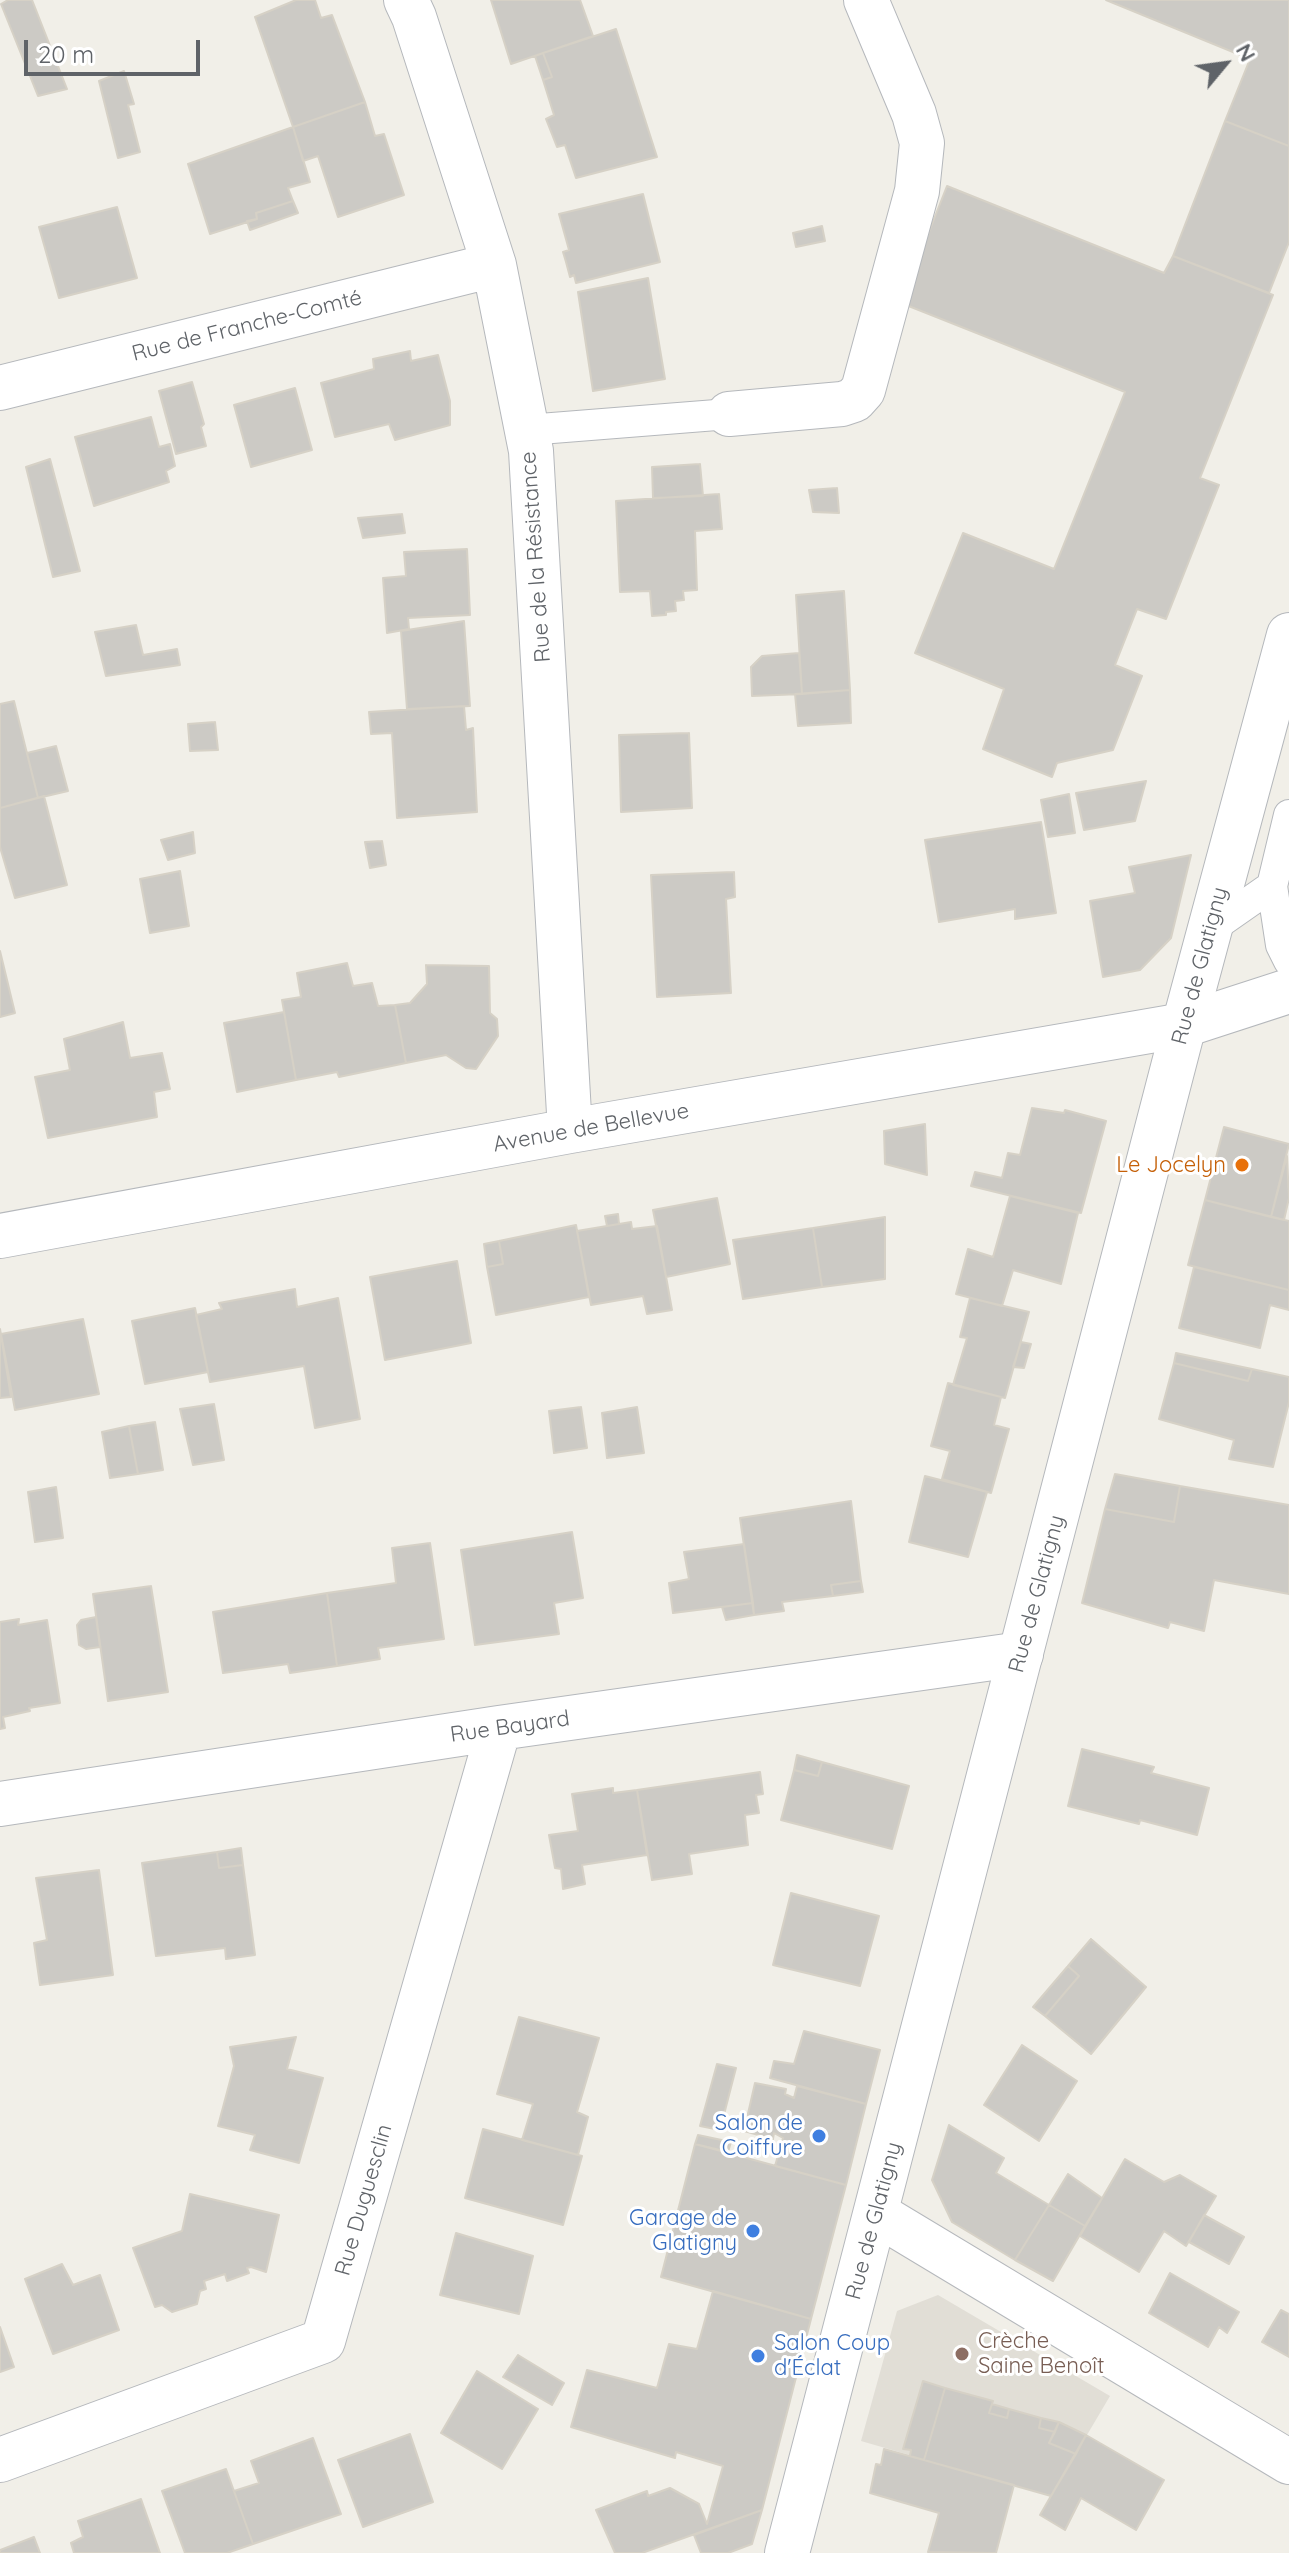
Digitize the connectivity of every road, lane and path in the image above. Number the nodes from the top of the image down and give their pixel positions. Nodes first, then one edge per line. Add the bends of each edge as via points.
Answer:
1 (406, 0) edge
2 (866, 0) edge
3 (494, 265) junction
4 (0, 388) edge
5 (729, 414) joint
6 (527, 430) junction
7 (1289, 635) edge
8 (1289, 815) edge
9 (1272, 886) junction
10 (1209, 930) junction
11 (1287, 987) edge
12 (1184, 1025) junction
13 (570, 1131) junction
14 (0, 1236) edge
15 (1021, 1654) junction
16 (499, 1728) junction
17 (0, 1804) edge
18 (877, 2214) junction
19 (0, 2460) edge
20 (1289, 2462) edge
21 (787, 2553) edge

1 - 3 street, Rue de la Résistance
2 - 5 street via 922,143 917,191 863,390 842,404
3 - 4 street, Rue de Franche-Comté
3 - 6 street, Rue de la Résistance
5 - 6 lane
6 - 13 street, Rue de la Résistance
7 - 10 street, Rue de Glatigny
8 - 9 lane
9 - 10 lane
9 - 11 lane
10 - 12 street, Rue de Glatigny
11 - 12 street, Avenue de Bellevue
12 - 13 street, Avenue de Bellevue
12 - 15 street, Rue de Glatigny
13 - 14 street, Avenue de Bellevue
15 - 16 street, Rue Bayard
15 - 18 street, Rue de Glatigny
16 - 17 street, Rue Bayard
16 - 19 street, Rue Duguesclin via 323,2341
18 - 20 street
18 - 21 street, Rue de Glatigny

